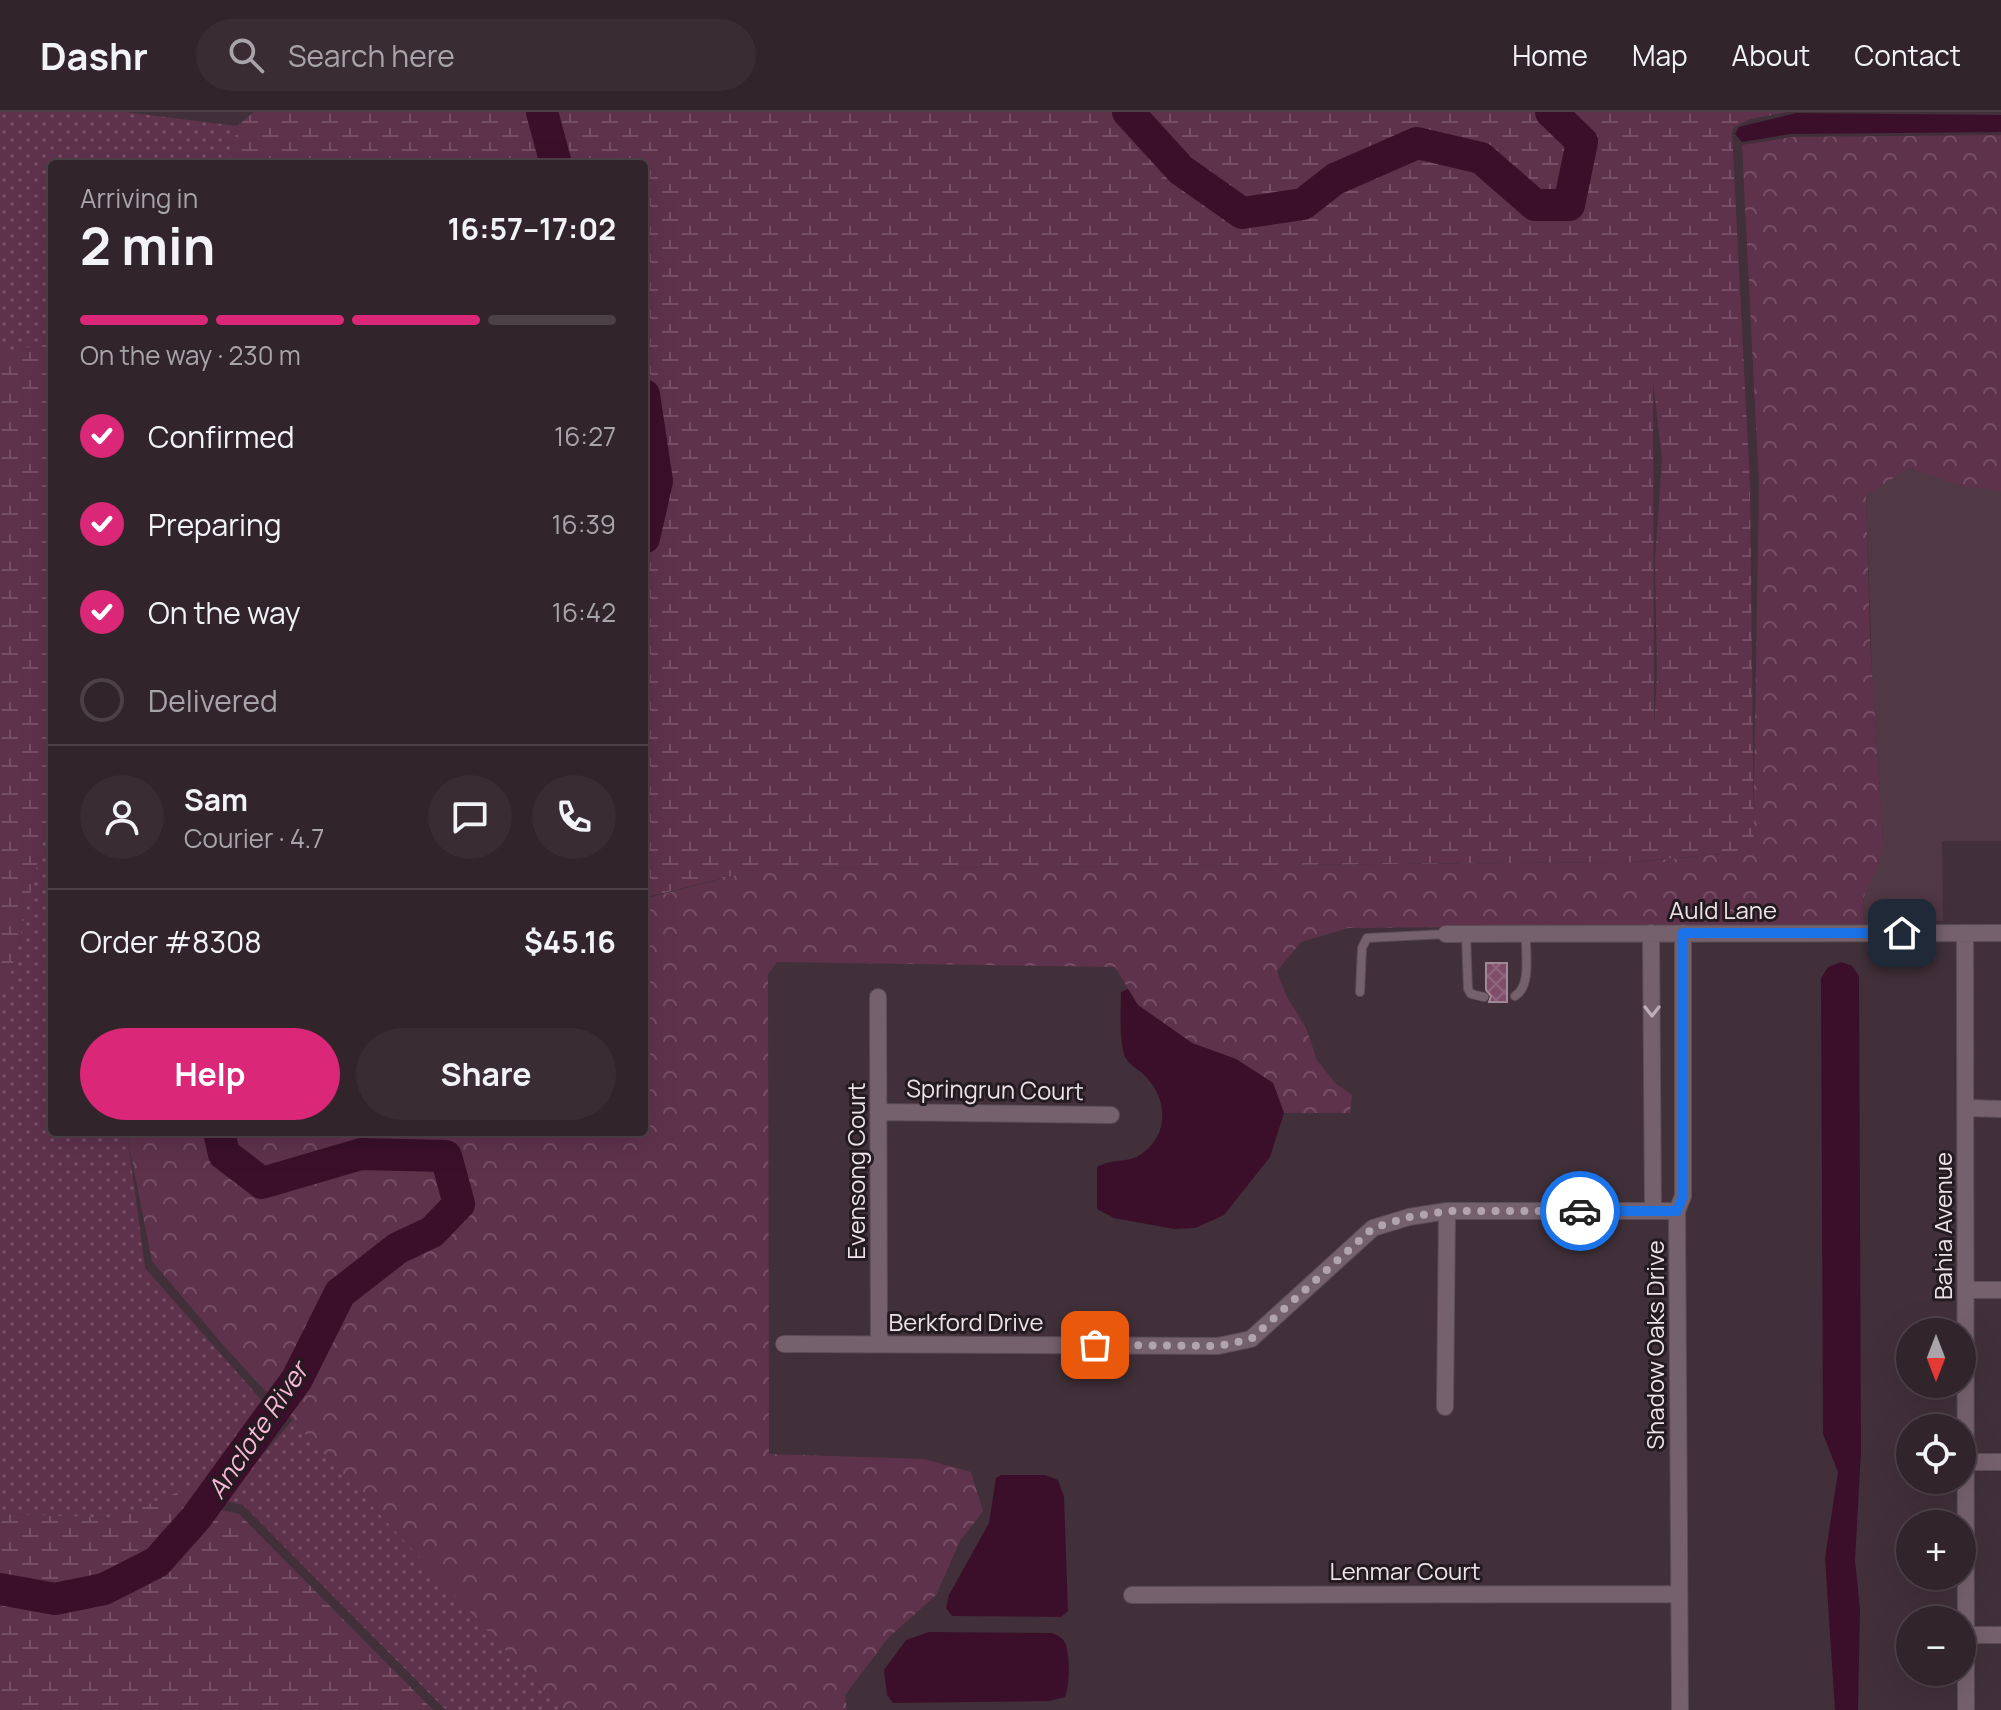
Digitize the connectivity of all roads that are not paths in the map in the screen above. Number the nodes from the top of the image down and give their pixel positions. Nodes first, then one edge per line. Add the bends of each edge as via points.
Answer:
1 (1651, 933) junction
2 (1683, 933) junction
3 (1965, 933) junction
4 (2001, 933) edge
5 (1446, 934) joint
6 (1466, 934) junction
7 (1526, 934) junction
8 (1360, 992) dead end
9 (1515, 996) dead end
10 (878, 997) dead end
11 (1484, 997) dead end
12 (1966, 1108) junction
13 (2001, 1109) edge
14 (878, 1112) junction
15 (1111, 1115) dead end
16 (1447, 1211) junction
17 (1653, 1211) junction
18 (1677, 1211) junction
19 (1967, 1290) junction
20 (2001, 1290) edge
21 (784, 1344) dead end
22 (879, 1344) junction
23 (1445, 1407) dead end
24 (1966, 1414) edge
25 (1976, 1462) edge
26 (2001, 1462) edge
27 (1966, 1494) edge
28 (1679, 1594) junction
29 (1132, 1595) dead end
30 (1967, 1606) edge
31 (1976, 1635) edge
32 (2001, 1635) edge
33 (1966, 1686) edge
34 (1680, 1709) edge
35 (1966, 1710) edge

1 - 2 street, Auld Lane
1 - 7 street, Auld Lane
1 -> 17 street, Shadow Oaks Drive
2 - 3 street, Auld Lane
2 - 18 street, Shadow Oaks Drive via 1683,1196
3 - 4 street, Auld Lane
3 - 12 street, Bahia Avenue
5 - 6 street, Auld Lane
5 - 8 lane via 1367,938
6 - 7 street, Auld Lane
6 - 11 lane via 1468,989
7 - 9 lane via 1525,982
10 - 14 street, Evensong Court
12 - 13 street
12 - 19 street, Bahia Avenue
14 - 15 street, Springrun Court
14 - 22 street, Evensong Court
16 - 17 street, Berkford Drive
16 - 22 street, Berkford Drive via 1373,1228 1251,1339 1218,1346
16 - 23 street
17 - 18 street, Berkford Drive
18 - 28 street, Shadow Oaks Drive
19 - 20 street
19 - 24 street, Bahia Avenue
21 - 22 street, Berkford Drive
25 - 26 street
27 - 30 street, Bahia Avenue
28 - 29 street, Lenmar Court
28 - 34 street, Shadow Oaks Drive
31 - 32 street
33 - 35 street, Bahia Avenue

